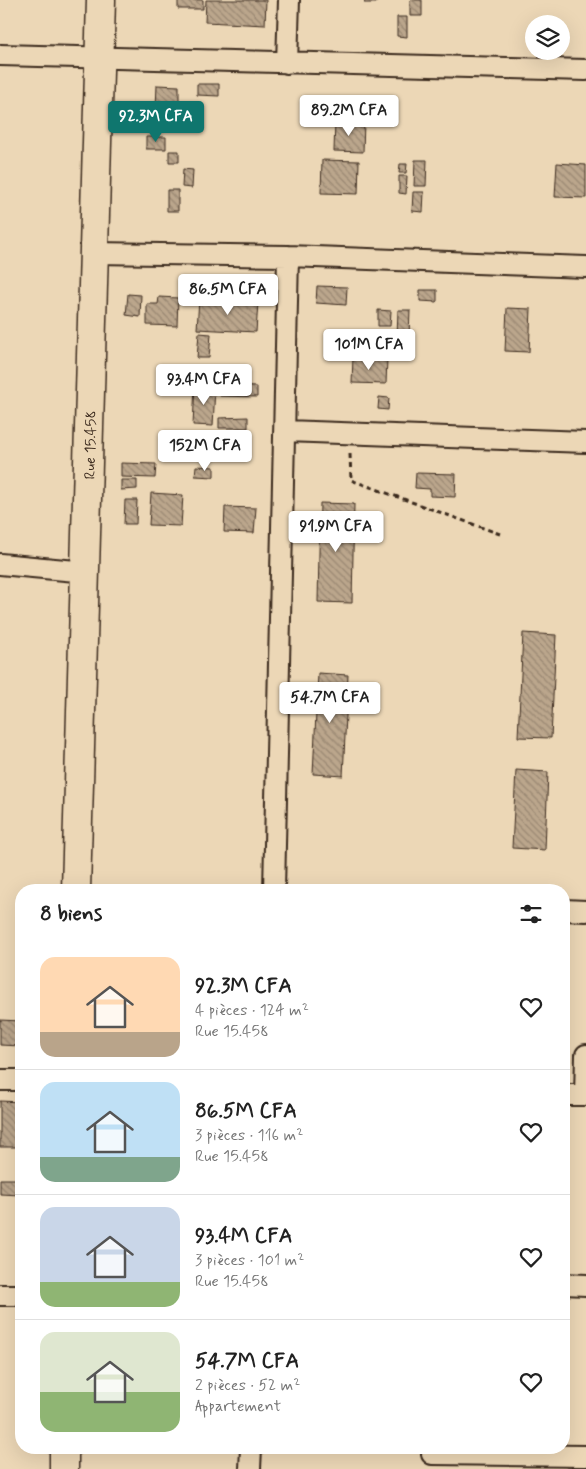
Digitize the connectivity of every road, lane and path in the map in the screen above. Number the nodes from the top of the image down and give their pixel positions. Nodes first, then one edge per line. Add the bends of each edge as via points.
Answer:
1 (101, 0) edge
2 (289, 0) edge
3 (0, 55) edge
4 (99, 57) junction
5 (287, 63) junction
6 (586, 70) edge
7 (94, 253) junction
8 (288, 256) junction
9 (586, 267) edge
10 (286, 431) junction
11 (349, 433) junction
12 (586, 442) edge
13 (500, 534) dead end
14 (0, 564) edge
15 (87, 572) junction
16 (76, 884) edge
17 (274, 884) edge
18 (570, 910) edge
19 (586, 911) edge
20 (586, 1055) edge
21 (0, 1080) edge
22 (15, 1080) edge
23 (570, 1095) edge
24 (585, 1095) edge
25 (570, 1284) edge
26 (586, 1285) edge
27 (0, 1295) edge
28 (15, 1295) edge
29 (586, 1441) edge
30 (64, 1454) edge
31 (251, 1454) edge
32 (586, 1456) edge
33 (432, 1457) edge
34 (64, 1469) edge
35 (250, 1469) edge
36 (585, 1469) edge

1 - 4 main road, Rue 15.458
2 - 5 street
3 - 4 street
4 - 5 street
4 - 7 main road, Rue 15.458
5 - 6 street
7 - 8 street
7 - 15 main road, Rue 15.458
8 - 9 street
8 - 10 street
10 - 11 street
10 - 17 street
11 - 12 street
11 - 13 path via 351,480
14 - 15 street
15 - 16 main road, Rue 15.458
18 - 19 street
20 - 24 street
21 - 22 street
23 - 24 street
25 - 26 street
27 - 28 street
29 - 32 street
30 - 34 main road
31 - 35 street
32 - 33 street
32 - 36 street

